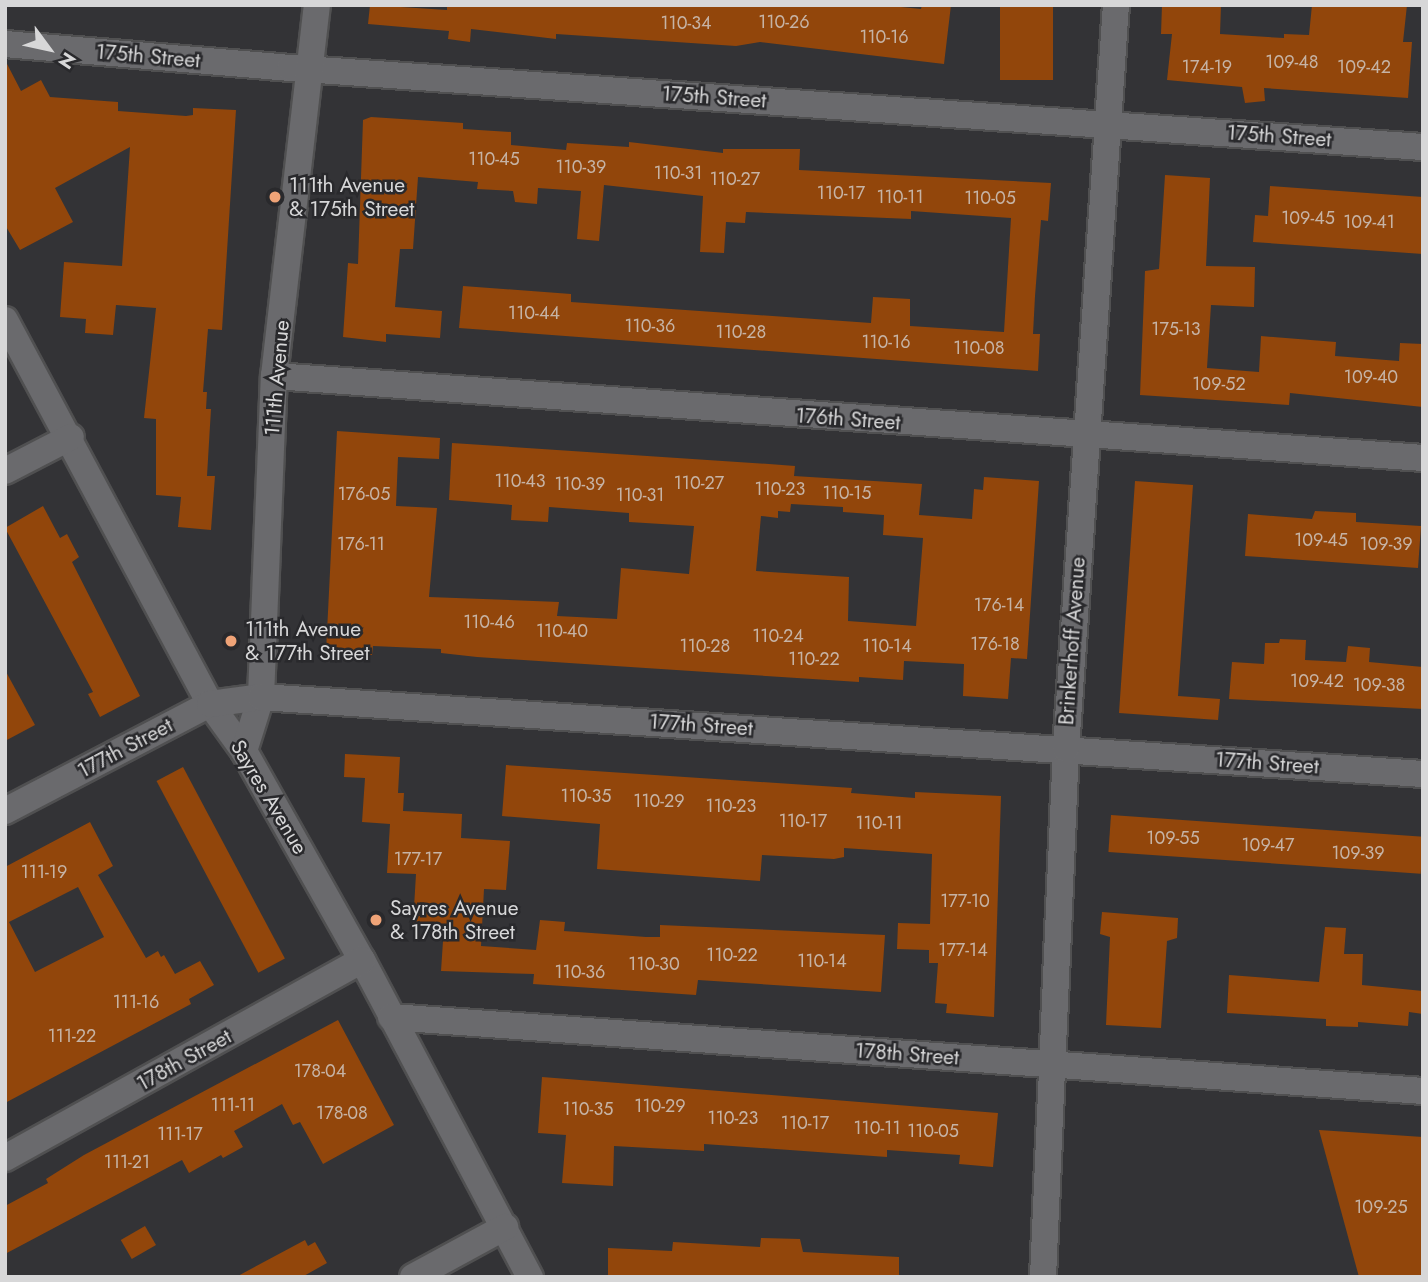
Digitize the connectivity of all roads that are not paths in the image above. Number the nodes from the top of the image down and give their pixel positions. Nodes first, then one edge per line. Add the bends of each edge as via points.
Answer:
1 (317, 5) edge
2 (1116, 5) edge
3 (5, 44) edge
4 (312, 70) junction
5 (1107, 124) junction
6 (1423, 147) edge
7 (5, 320) edge
8 (274, 376) junction
9 (1086, 436) junction
10 (71, 437) junction
11 (1423, 458) edge
12 (5, 471) edge
13 (261, 697) junction
14 (210, 704) junction
15 (1066, 749) junction
16 (244, 751) junction
17 (1423, 774) edge
18 (5, 811) edge
19 (362, 960) junction
20 (391, 1017) junction
21 (1050, 1063) junction
22 (1423, 1091) edge
23 (5, 1158) edge
24 (505, 1227) junction
25 (413, 1277) edge
26 (530, 1277) edge
27 (1043, 1277) edge

1 - 4 street, 111th Avenue
2 - 5 street, Brinkerhoff Avenue
3 - 4 street, 175th Street
4 - 5 street, 175th Street
4 - 8 street, 111th Avenue
5 - 6 street, 175th Street
5 - 9 street, Brinkerhoff Avenue
7 - 10 street, Sayres Avenue
8 - 9 street, 176th Street
8 - 13 street, 111th Avenue
9 - 11 street, 176th Street
9 - 15 street, Brinkerhoff Avenue
10 - 12 street
10 - 14 street, Sayres Avenue
13 - 14 street, 177th Street
13 - 15 street, 177th Street
13 - 16 street, 111th Avenue
14 - 16 street, Sayres Avenue
14 - 18 street, 177th Street
15 - 17 street, 177th Street
15 - 21 street, Brinkerhoff Avenue
16 - 19 street, Sayres Avenue
19 - 20 street, Sayres Avenue
19 - 23 street, 178th Street
20 - 21 street, 178th Street
20 - 24 street, Sayres Avenue
21 - 22 street, 178th Street
21 - 27 street, Brinkerhoff Avenue
24 - 25 street
24 - 26 street, Sayres Avenue

